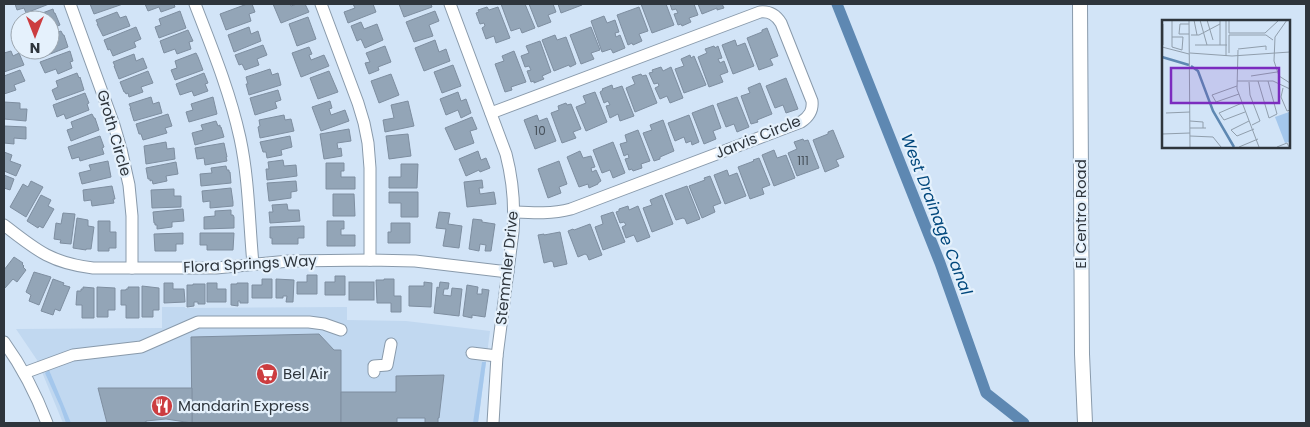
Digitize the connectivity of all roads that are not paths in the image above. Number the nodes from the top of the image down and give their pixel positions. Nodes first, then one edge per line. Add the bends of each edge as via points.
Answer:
1 (70, 4) edge
2 (195, 4) edge
3 (321, 4) edge
4 (450, 4) edge
5 (1080, 4) edge
6 (492, 113) junction
7 (514, 212) junction
8 (4, 226) edge
9 (370, 260) junction
10 (253, 264) junction
11 (132, 268) junction
12 (508, 272) junction
13 (342, 330) dead end
14 (4, 342) edge
15 (391, 344) dead end
16 (472, 353) dead end
17 (497, 356) junction
18 (374, 372) dead end
19 (24, 373) junction
20 (47, 423) edge
21 (493, 423) edge
22 (1085, 423) edge

1 - 11 street, Groth Circle via 121,149 132,216
2 - 10 street via 219,67 240,140
3 - 9 street via 367,136
4 - 6 street, Stemmler Drive
5 - 22 main road, El Centro Road
6 - 7 street, Stemmler Drive via 511,173
6 - 7 street, Jarvis Circle via 760,12 773,14 781,23 812,100 810,113 802,122 580,206 540,214
7 - 12 street, Stemmler Drive
8 - 11 street, Flora Springs Way via 31,247 61,262 93,268
9 - 10 street, Flora Springs Way
9 - 12 street, Flora Springs Way via 415,261
10 - 11 street, Flora Springs Way via 216,268
12 - 17 street, Stemmler Drive
13 - 19 street via 309,322 198,322 141,347 73,355
14 - 19 street
15 - 18 street via 387,365 374,366
16 - 17 street
17 - 21 street, Stemmler Drive
19 - 20 street

